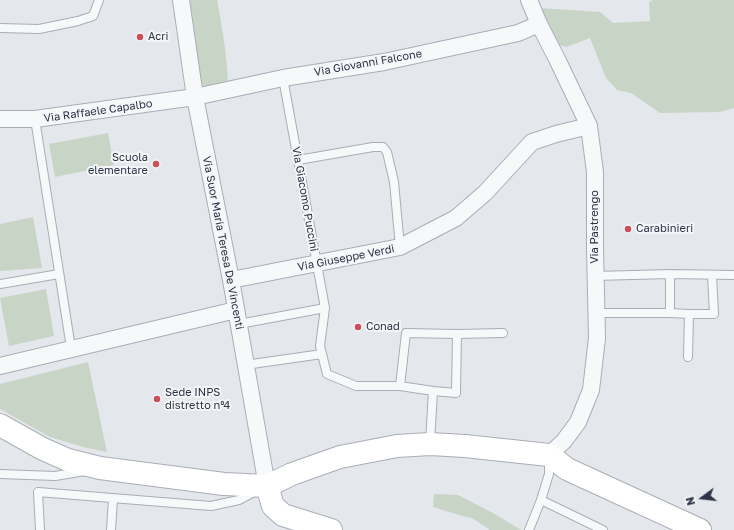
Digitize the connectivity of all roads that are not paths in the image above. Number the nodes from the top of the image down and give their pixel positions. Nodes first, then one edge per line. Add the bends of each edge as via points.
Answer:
1 (99, 0) edge
2 (181, 0) edge
3 (529, 0) edge
4 (539, 24) junction
5 (0, 28) edge
6 (283, 78) junction
7 (195, 97) junction
8 (0, 119) edge
9 (35, 119) junction
10 (588, 126) junction
11 (298, 160) junction
12 (400, 247) junction
13 (316, 264) junction
14 (59, 274) junction
15 (670, 274) junction
16 (712, 275) junction
17 (734, 275) edge
18 (595, 276) junction
19 (231, 280) junction
20 (0, 284) edge
21 (325, 308) junction
22 (670, 312) junction
23 (596, 313) junction
24 (689, 314) junction
25 (237, 317) junction
26 (503, 333) dead end
27 (457, 334) junction
28 (71, 348) junction
29 (322, 354) junction
30 (688, 357) dead end
31 (245, 365) junction
32 (0, 366) edge
33 (400, 386) junction
34 (432, 391) junction
35 (0, 425) edge
36 (430, 444) junction
37 (549, 455) junction
38 (100, 468) junction
39 (0, 474) edge
40 (267, 486) junction
41 (113, 499) junction
42 (541, 500) junction
43 (40, 530) edge
44 (111, 530) edge
45 (331, 530) edge
46 (528, 530) edge
47 (603, 530) edge
48 (700, 530) edge

1 - 5 lane via 93,16 78,21 39,29
2 - 7 street, Via Suor Maria Teresa De Vincenti
3 - 4 street, Via Pastrengo
4 - 6 street, Via Giovanni Falcone via 518,33 391,60
4 - 10 street, Via Pastrengo
6 - 7 street, Via Giovanni Falcone
6 - 11 lane, Via Giacomo Puccini
7 - 9 street, Via Raffaele Capalbo
7 - 19 street, Via Suor Maria Teresa De Vincenti
8 - 9 street, Via Raffaele Capalbo
9 - 14 lane
10 - 12 street, Via Giuseppe Verdi via 532,142 485,193 456,218
10 - 18 street, Via Pastrengo via 596,172
11 - 12 lane via 382,147 387,152 394,182
11 - 13 lane, Via Giacomo Puccini
12 - 13 street, Via Giuseppe Verdi
13 - 19 street, Via Giuseppe Verdi
13 - 21 lane, Via Giacomo Puccini
14 - 20 lane
14 - 28 lane
15 - 16 lane
15 - 18 lane
15 - 22 lane
16 - 17 lane
16 - 24 lane via 714,314
18 - 23 street, Via Pastrengo
19 - 25 street, Via Suor Maria Teresa De Vincenti
21 - 25 lane
21 - 29 lane, Via Giacomo Puccini via 320,346
22 - 23 lane
22 - 24 lane
23 - 37 street, Via Pastrengo via 597,338 591,390 578,422 564,441
24 - 30 lane
25 - 28 street
25 - 31 street, Via Suor Maria Teresa De Vincenti
26 - 27 lane
27 - 33 lane via 406,333
27 - 34 lane, Via Giacomo Puccini via 456,393
28 - 32 street
29 - 31 lane
29 - 33 lane, Via Giacomo Puccini via 327,374 356,386
31 - 40 street, Via Suor Maria Teresa De Vincenti
33 - 34 lane, Via Giacomo Puccini
34 - 36 lane
35 - 38 main road via 68,460
36 - 37 main road
36 - 40 main road via 397,446 340,457
37 - 42 lane via 549,474
37 - 48 main road via 567,469
38 - 39 lane via 54,476
38 - 40 main road via 224,484
40 - 41 lane via 239,500 210,506
40 - 45 main road via 274,506 283,515
41 - 43 lane via 38,492
41 - 44 lane
42 - 46 lane
42 - 47 lane

